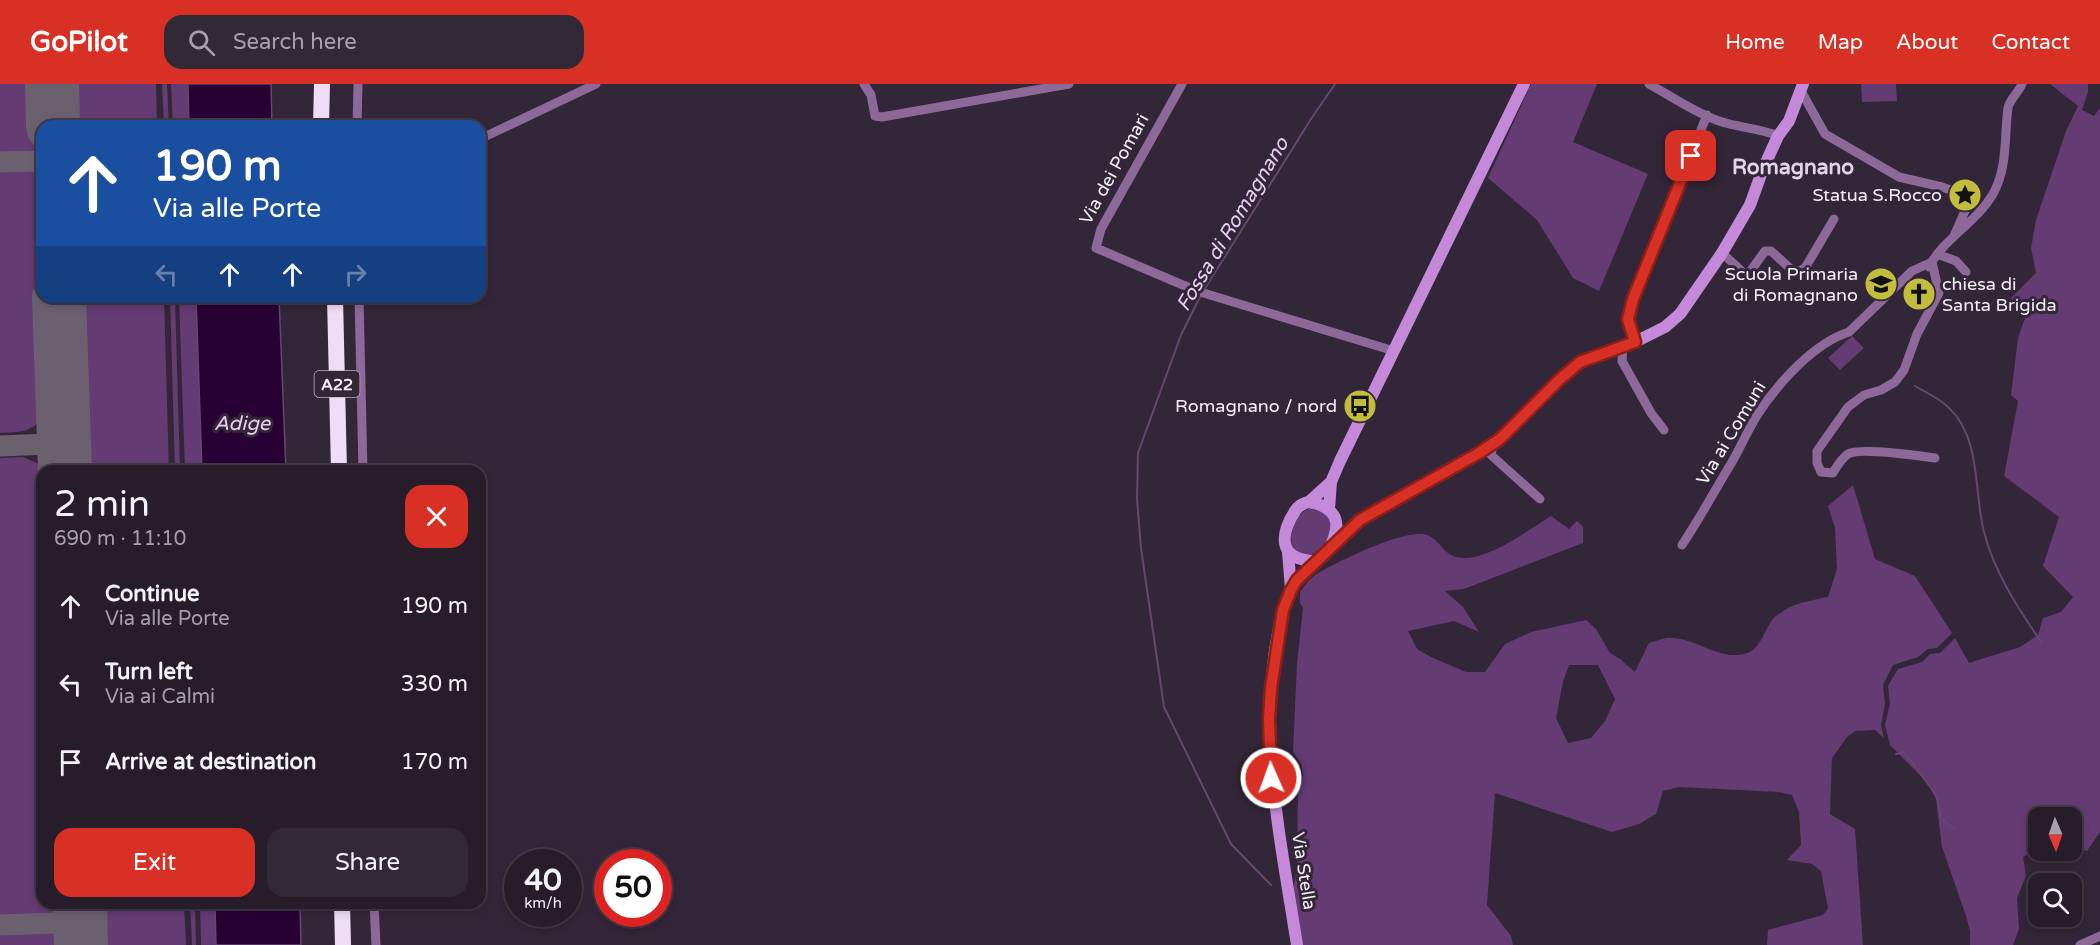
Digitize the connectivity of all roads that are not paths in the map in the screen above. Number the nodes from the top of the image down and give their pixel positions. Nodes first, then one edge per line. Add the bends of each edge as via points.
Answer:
1 (322, 84) edge
2 (333, 84) edge
3 (358, 84) edge
4 (596, 84) edge
5 (864, 84) edge
6 (1069, 84) edge
7 (1182, 84) edge
8 (1524, 84) edge
9 (1649, 84) edge
10 (2022, 84) edge
11 (1802, 88) edge
12 (1707, 115) junction
13 (321, 120) edge
14 (332, 120) edge
15 (357, 120) edge
16 (486, 136) edge
17 (1778, 136) junction
18 (1834, 219) dead end
19 (1954, 236) junction
20 (1722, 253) junction
21 (1932, 262) junction
22 (1966, 272) dead end
23 (324, 303) edge
24 (335, 303) edge
25 (359, 303) edge
26 (1635, 342) junction
27 (1623, 346) junction
28 (1394, 351) junction
29 (1664, 430) dead end
30 (1493, 444) junction
31 (1935, 458) dead end
32 (328, 465) edge
33 (339, 465) edge
34 (363, 465) edge
35 (1331, 482) junction
36 (1540, 499) dead end
37 (1309, 502) junction
38 (1332, 512) junction
39 (1360, 520) junction
40 (1682, 544) dead end
41 (1332, 545) junction
42 (1288, 552) junction
43 (1317, 561) junction
44 (1291, 590) junction
45 (342, 909) edge
46 (352, 909) edge
47 (374, 909) edge
48 (2100, 936) edge
49 (343, 945) edge
50 (354, 945) edge
51 (375, 945) edge
52 (1297, 945) edge
53 (2080, 945) edge

1 - 13 highway
2 - 14 highway
3 - 15 street
4 - 16 street
5 - 6 street via 871,95 875,116 882,117
7 - 28 street, Via dei Pomari via 1101,229 1096,248 1210,296
8 - 28 main road
9 - 12 street
10 - 19 street, Via ai Comuni via 2008,106 2004,157 1994,193
11 - 17 main road via 1789,121
11 - 19 street via 1825,134 1899,177 1962,194 1965,211
12 - 17 street
12 - 26 street via 1633,299 1628,319
17 - 20 main road via 1750,205
18 - 20 street via 1800,272 1792,270 1770,250 1765,251 1747,276
19 - 21 street, Via ai Comuni
20 - 26 main road via 1680,314 1665,327
21 - 22 street via 1956,261
21 - 31 street via 1939,293 1917,334 1904,370 1895,382 1864,395 1848,407 1817,451 1817,463 1821,472 1833,472 1842,459 1854,452
21 - 40 street, Via ai Comuni via 1912,271 1849,332 1838,335 1804,360 1784,380 1758,414
23 - 32 highway, A22
24 - 33 highway, A22
25 - 34 street
26 - 27 main road
27 - 29 street via 1622,361
27 - 30 main road via 1580,362
28 - 35 main road
30 - 36 street via 1491,456
30 - 39 main road
35 - 37 main road
35 - 38 main road
37 - 38 main road
37 - 42 main road via 1300,505 1289,524 1284,543
38 - 39 main road
38 - 41 main road via 1337,526
39 - 41 main road
41 - 43 main road
42 - 43 main road via 1302,561
42 - 44 main road, Via Stella
43 - 44 main road, Via Stella
44 - 52 main road, Via Stella via 1278,636 1269,719 1271,778
45 - 49 highway
46 - 50 highway
47 - 51 street
48 - 53 street

